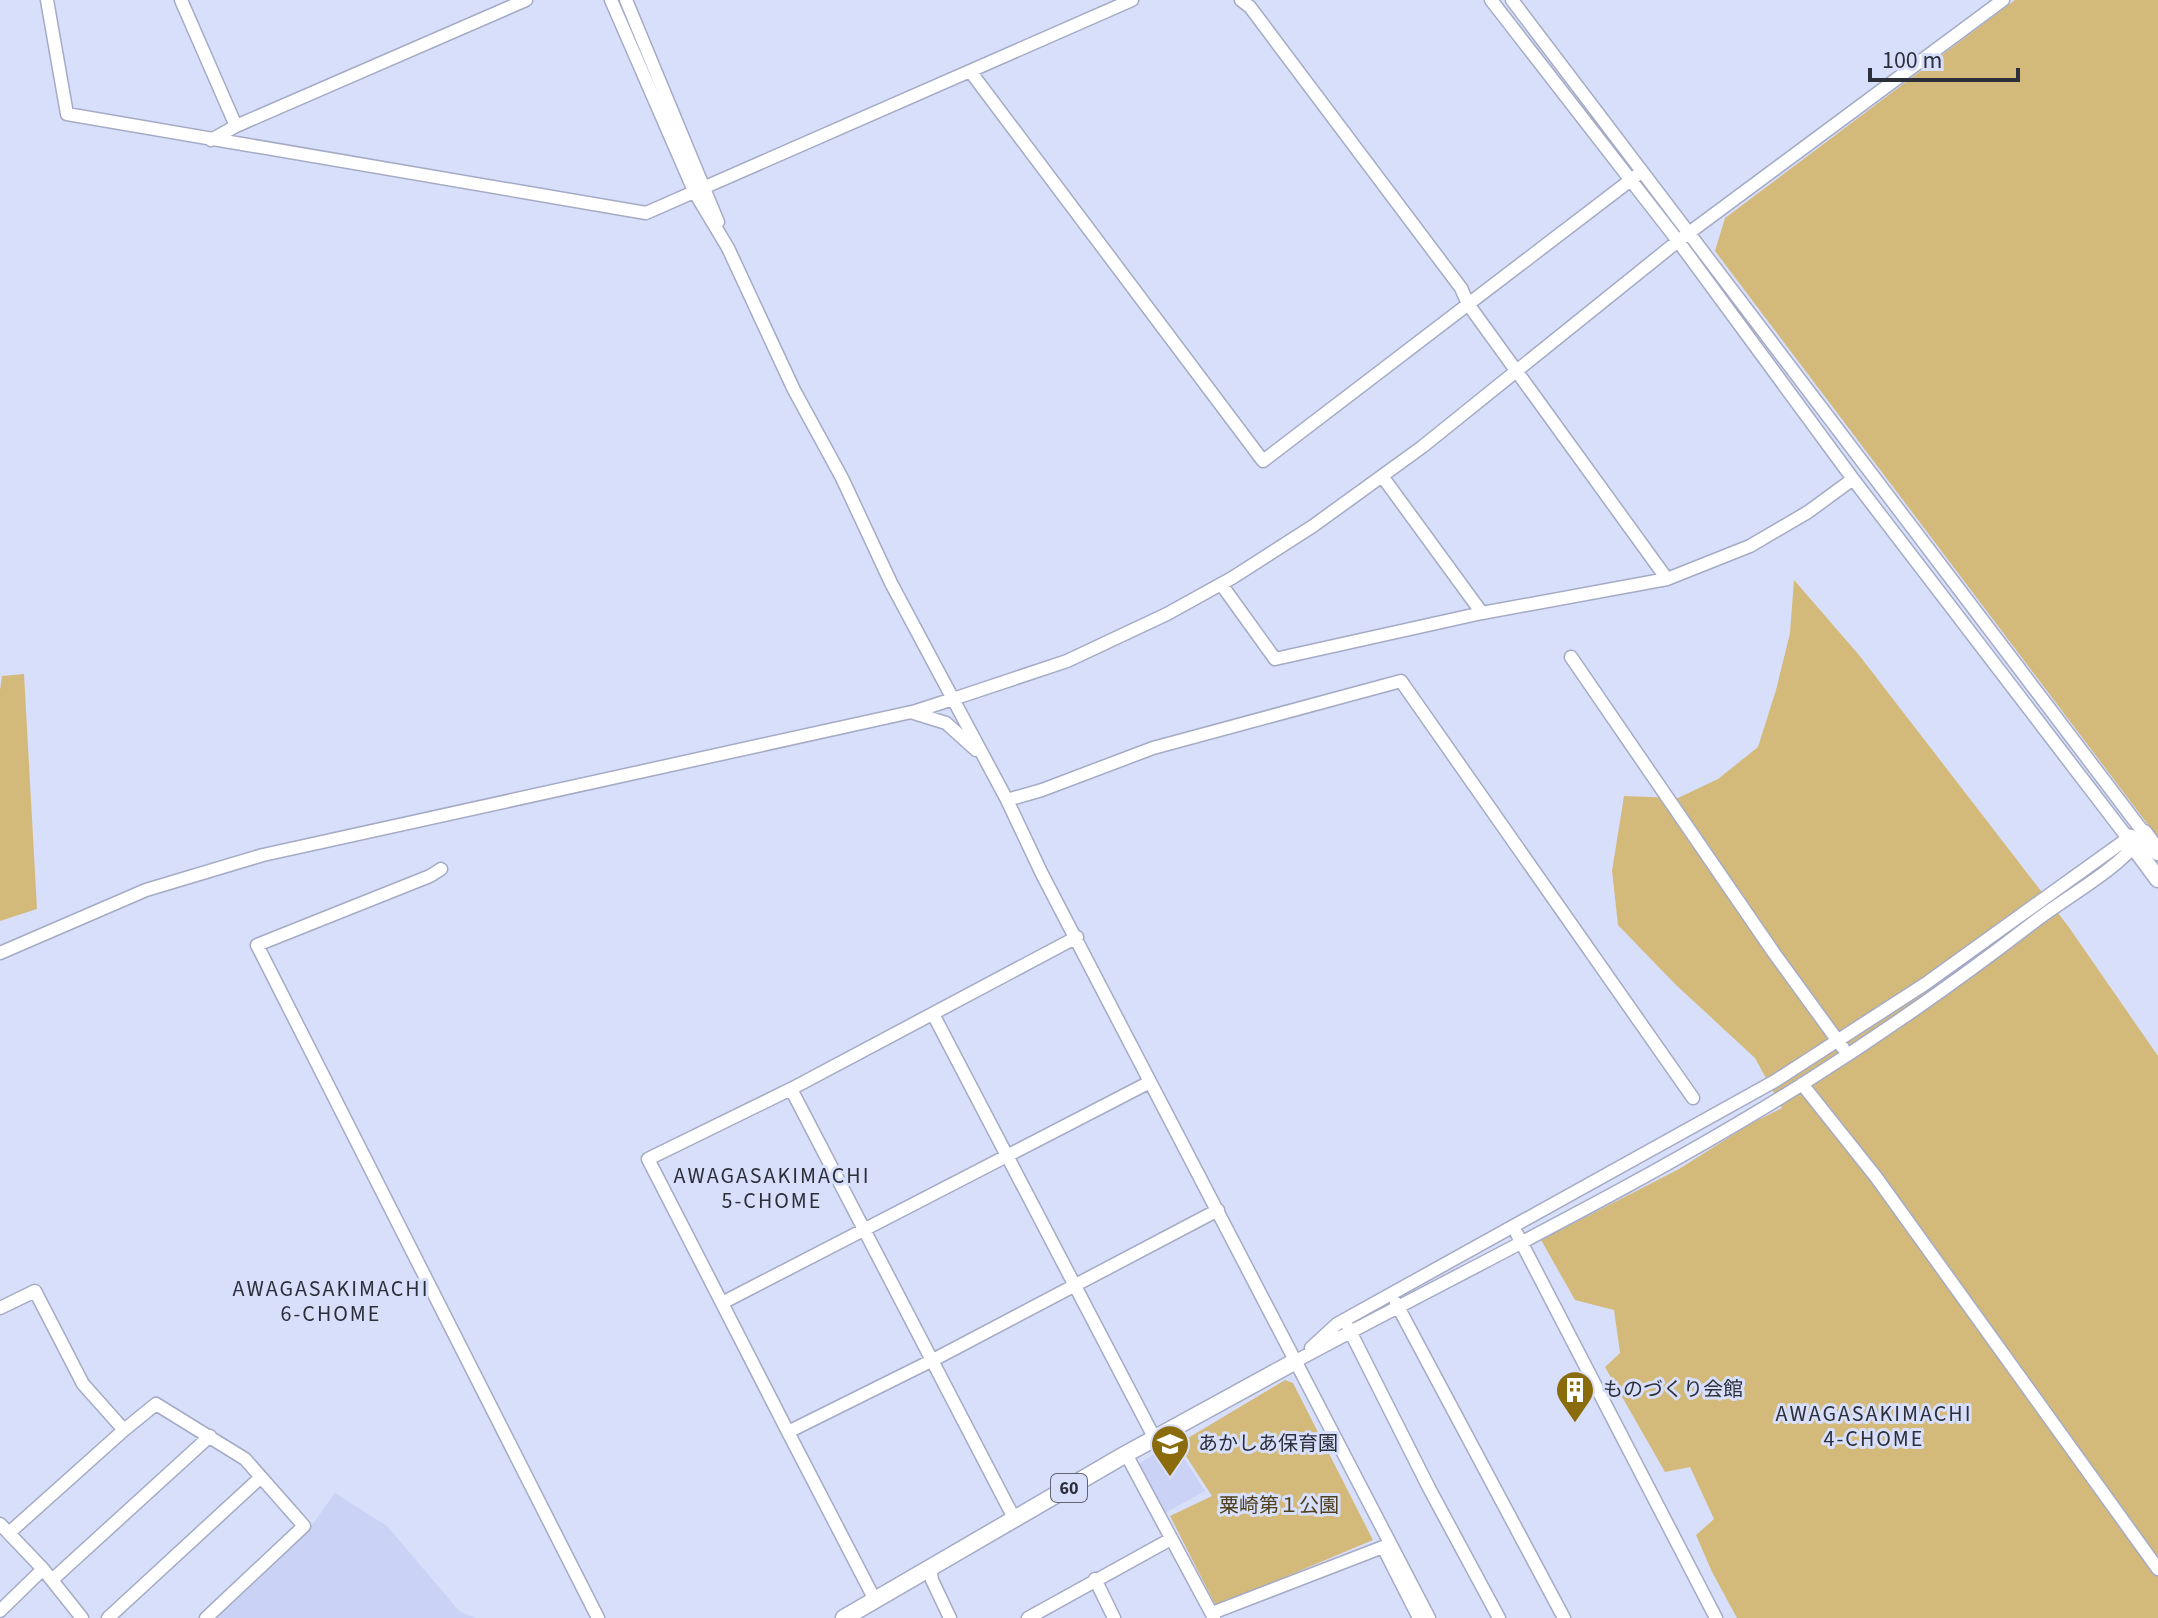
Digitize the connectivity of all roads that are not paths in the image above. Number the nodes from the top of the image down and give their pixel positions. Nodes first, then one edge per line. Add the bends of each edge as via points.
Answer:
1 (47, 0) edge
2 (181, 0) edge
3 (526, 0) edge
4 (611, 0) edge
5 (626, 0) edge
6 (1132, 0) edge
7 (1241, 0) edge
8 (1491, 0) edge
9 (1512, 0) edge
10 (2003, 0) edge
11 (970, 71) junction
12 (236, 126) junction
13 (211, 140) junction
14 (1641, 172) junction
15 (1630, 181) junction
16 (701, 190) junction
17 (1690, 233) junction
18 (1678, 241) junction
19 (1468, 304) junction
20 (1518, 370) junction
21 (1382, 476) junction
22 (1853, 479) junction
23 (1667, 579) junction
24 (1221, 584) junction
25 (1482, 613) junction
26 (1571, 657) dead end
27 (953, 699) junction
28 (909, 712) junction
29 (981, 754) junction
30 (1007, 800) junction
31 (2135, 839) junction
32 (2158, 852) edge
33 (441, 869) dead end
34 (2158, 879) edge
35 (1077, 937) junction
36 (0, 953) edge
37 (933, 1014) junction
38 (1839, 1042) junction
39 (1848, 1053) junction
40 (1150, 1082) junction
41 (1802, 1084) junction
42 (791, 1089) junction
43 (1693, 1098) dead end
44 (1006, 1155) junction
45 (1218, 1210) junction
46 (1513, 1228) junction
47 (864, 1229) junction
48 (1521, 1241) junction
49 (1075, 1285) junction
50 (1391, 1295) junction
51 (722, 1303) junction
52 (0, 1308) edge
53 (1399, 1308) junction
54 (1348, 1326) junction
55 (933, 1360) junction
56 (1296, 1361) junction
57 (124, 1430) junction
58 (788, 1432) junction
59 (210, 1436) junction
60 (1155, 1439) junction
61 (1126, 1454) junction
62 (261, 1477) junction
63 (1015, 1520) junction
64 (5, 1528) edge
65 (1171, 1539) junction
66 (930, 1568) junction
67 (43, 1569) junction
68 (2158, 1569) edge
69 (1095, 1579) junction
70 (52, 1580) junction
71 (875, 1600) junction
72 (0, 1611) edge
73 (1213, 1616) edge
74 (82, 1618) edge
75 (108, 1618) edge
76 (206, 1618) edge
77 (598, 1618) edge
78 (844, 1618) edge
79 (950, 1618) edge
80 (1028, 1618) edge
81 (1114, 1618) edge
82 (1419, 1618) edge
83 (1429, 1618) edge
84 (1499, 1618) edge
85 (1564, 1618) edge
86 (1716, 1618) edge

1 - 13 street via 67,114
2 - 12 street
3 - 12 street
4 - 16 street
5 - 16 street
6 - 11 street
7 - 19 street
8 - 15 street
9 - 14 street
10 - 17 street
11 - 16 street
11 - 19 street via 1263,461
12 - 13 street
13 - 16 street via 646,213
14 - 15 street
14 - 17 street
15 - 18 street
15 - 19 street
16 - 27 street via 794,390
17 - 18 street
17 - 31 street
18 - 20 street
18 - 22 street
19 - 20 street
20 - 21 street
20 - 23 street
21 - 24 street
21 - 25 street
22 - 23 street via 1750,546
22 - 31 street
23 - 25 street
24 - 25 street via 1275,659
24 - 27 street via 1067,661
26 - 38 street
27 - 28 street
27 - 29 street
28 - 29 street via 946,723
28 - 36 street via 263,855 146,890
29 - 30 street
30 - 35 street
30 - 43 street via 1153,748 1401,681
31 - 32 main road
31 - 34 main road
31 - 38 street
31 - 39 street via 2007,944
33 - 77 street via 257,945
35 - 37 street
35 - 40 street
37 - 42 street
37 - 44 street
38 - 39 street
38 - 46 street
39 - 41 street
40 - 44 street
40 - 45 street
41 - 48 street
41 - 68 street via 1876,1177
42 - 47 street
42 - 51 street via 648,1159
44 - 47 street
44 - 49 street
45 - 49 street
45 - 56 street
46 - 48 street
46 - 50 street
47 - 51 street
47 - 55 street
48 - 53 street
48 - 86 street
49 - 55 street
49 - 60 street
50 - 53 street
50 - 54 street
51 - 58 street
52 - 57 street via 35,1291 83,1384
53 - 54 street
53 - 85 street
54 - 56 street
54 - 84 street
55 - 58 street
55 - 63 street
56 - 60 main road, 60
56 - 83 street
57 - 59 street via 156,1404
57 - 64 street
58 - 71 street
59 - 62 street via 245,1459
59 - 70 street
60 - 61 main road, 60
61 - 63 main road, 60
61 - 65 street
62 - 75 street
62 - 76 street via 304,1526
63 - 66 main road, 60
64 - 67 street
65 - 69 street
65 - 73 street
66 - 71 main road, 60
66 - 79 street
67 - 70 street
67 - 72 street
69 - 80 street
69 - 81 street
70 - 74 street
71 - 78 main road, 60
73 - 82 street via 1383,1547

